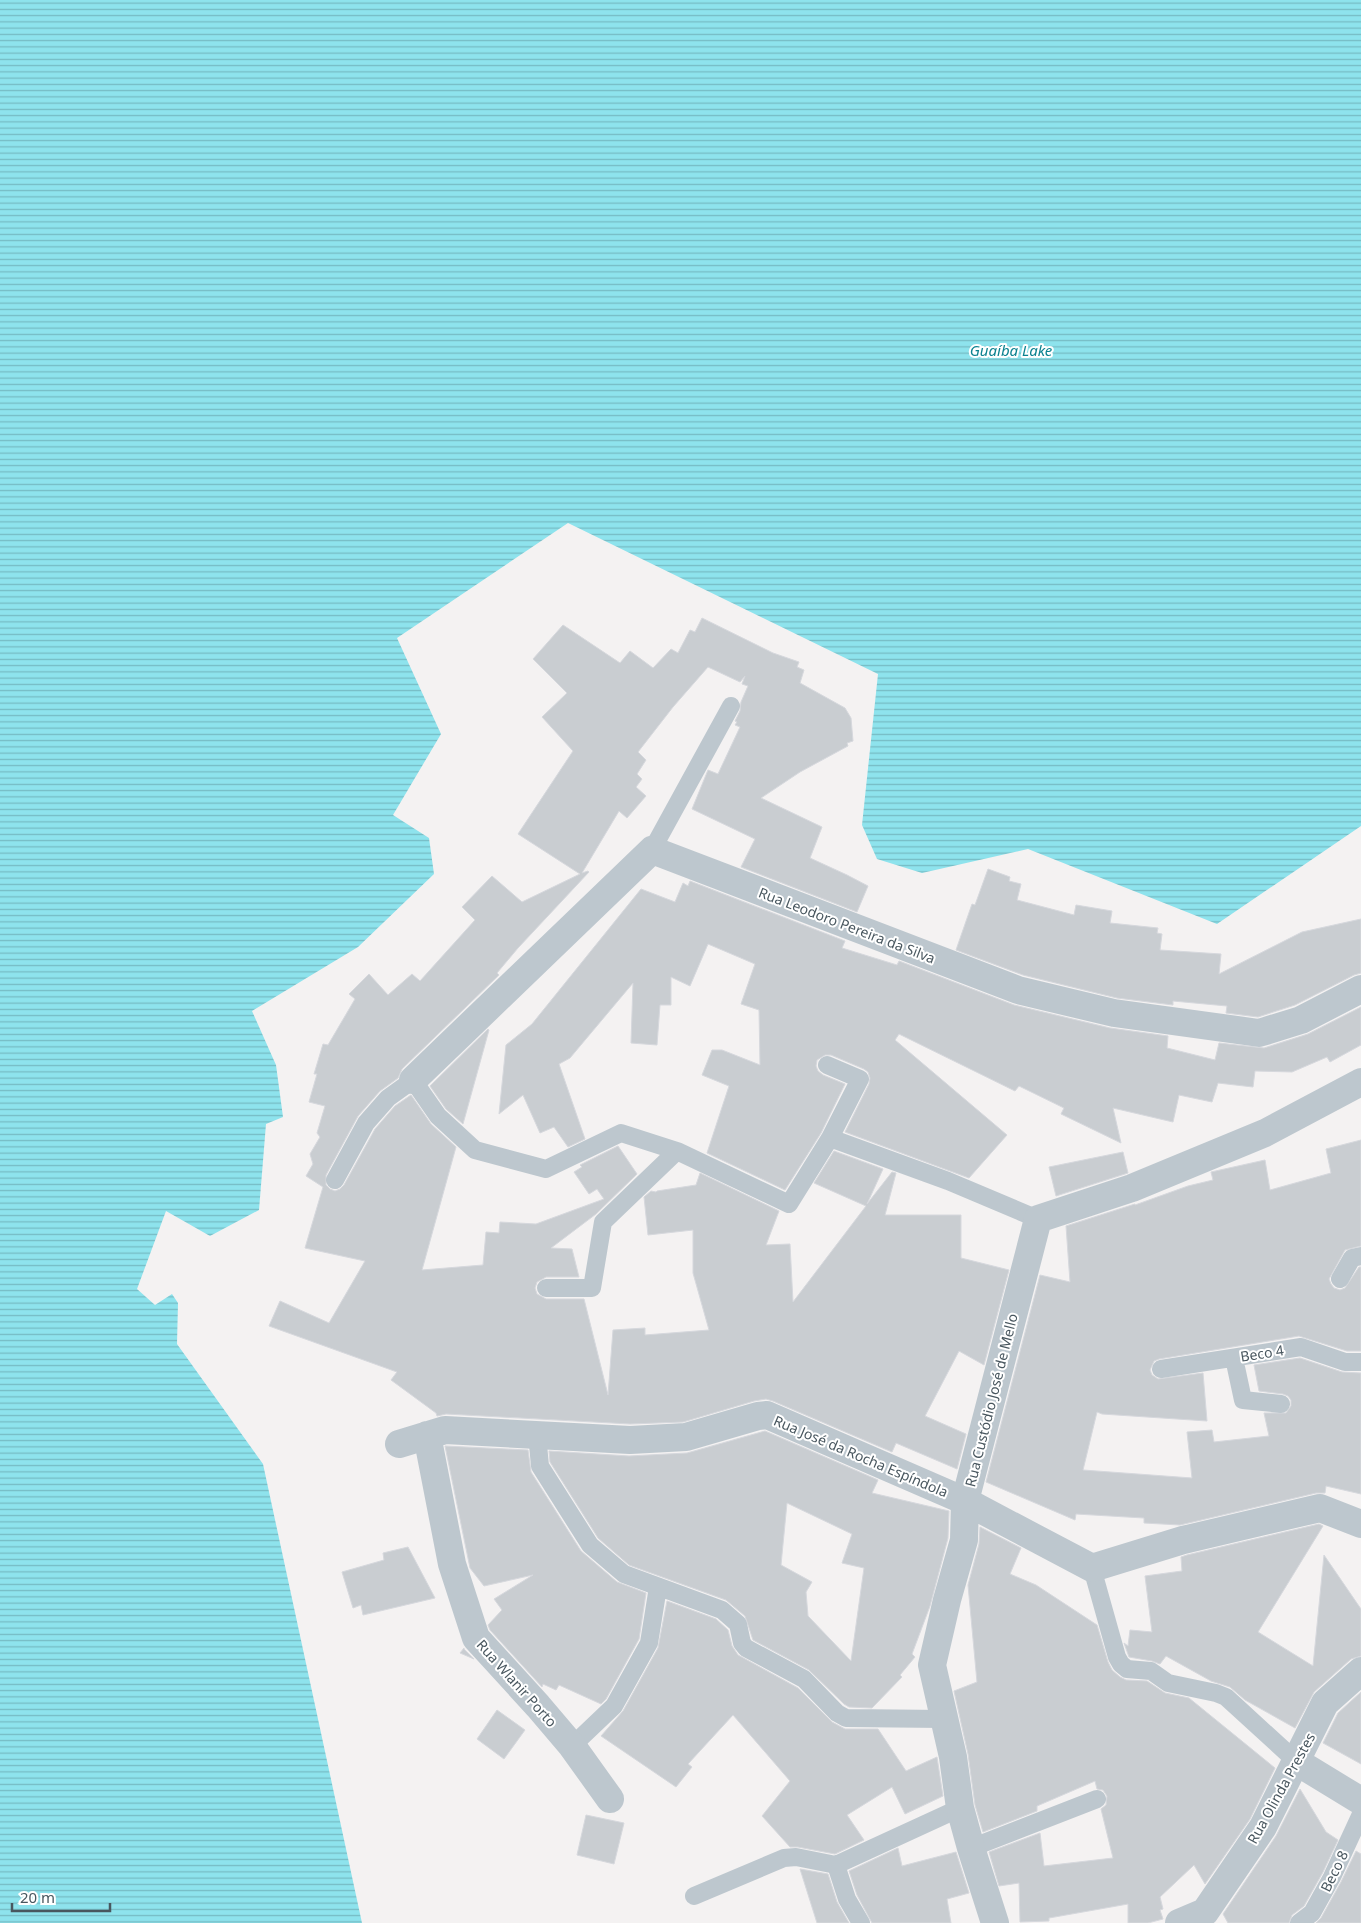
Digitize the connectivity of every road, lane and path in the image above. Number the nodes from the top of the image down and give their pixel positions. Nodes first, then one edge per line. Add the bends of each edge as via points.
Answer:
1 (731, 706) dead end
2 (652, 850) junction
3 (1361, 989) edge
4 (827, 1065) dead end
5 (413, 1080) junction
6 (1360, 1084) edge
7 (830, 1138) junction
8 (677, 1151) junction
9 (335, 1180) dead end
10 (1038, 1219) junction
11 (1361, 1256) edge
12 (1340, 1279) dead end
13 (546, 1288) dead end
14 (1234, 1358) junction
15 (1361, 1362) edge
16 (1161, 1369) dead end
17 (1281, 1404) dead end
18 (537, 1434) junction
19 (427, 1435) junction
20 (399, 1444) dead end
21 (965, 1501) junction
22 (1361, 1524) edge
23 (1092, 1568) junction
24 (658, 1586) junction
25 (1361, 1672) edge
26 (944, 1719) junction
27 (572, 1746) junction
28 (1297, 1762) junction
29 (610, 1799) dead end
30 (1097, 1799) dead end
31 (1361, 1801) edge
32 (960, 1808) junction
33 (1361, 1814) edge
34 (971, 1848) junction
35 (836, 1865) junction
36 (694, 1896) dead end
37 (861, 1923) edge
38 (995, 1923) edge
39 (1179, 1923) edge
40 (1299, 1923) edge

1 - 2 lane
2 - 3 street, Rua Leodoro Pereira da Silva via 1018,990 1114,1013 1259,1033 1302,1020
2 - 5 street
4 - 7 lane via 860,1079
5 - 8 lane via 438,1116 475,1150 546,1169 621,1133
5 - 9 lane via 388,1098 366,1123
6 - 10 street via 1265,1134 1132,1188
7 - 8 lane via 789,1204
7 - 10 lane via 948,1181
8 - 13 lane via 603,1222 592,1288
10 - 21 street, Rua Custódio José de Mello
11 - 12 lane via 1352,1258
14 - 15 lane, Beco 4 via 1301,1347 1345,1362
14 - 16 lane, Beco 4
14 - 17 lane via 1243,1400
18 - 19 street, Rua José da Rocha Espíndola via 445,1430
18 - 21 street, Rua José da Rocha Espíndola via 630,1440 686,1437 767,1415
18 - 24 lane via 540,1466 590,1545 624,1574
19 - 20 street, Rua José da Rocha Espíndola
19 - 27 street, Rua Wlanir Porto via 452,1564 476,1638
21 - 23 street, Rua José da Rocha Espíndola
21 - 26 street, Rua Custódio José de Mello via 964,1540 932,1665
22 - 23 street via 1320,1508 1183,1540
23 - 28 lane via 1120,1664 1135,1671 1151,1671 1168,1683 1221,1694
24 - 26 lane via 722,1610 738,1624 746,1648 804,1679 841,1716 851,1719
24 - 27 lane via 649,1643 614,1706
25 - 28 street, Rua Olinda Prestes via 1325,1703
26 - 32 street, Rua Custódio José de Mello
27 - 29 street, Rua Wlanir Porto
28 - 31 street
28 - 39 street, Rua Olinda Prestes via 1262,1827 1205,1912
30 - 34 lane
32 - 34 street, Rua Custódio José de Mello
32 - 35 lane
33 - 40 lane, Beco 8 via 1324,1892 1312,1913
34 - 38 street, Rua Custódio José de Mello
35 - 36 lane via 796,1857 784,1858
35 - 37 lane via 847,1899

